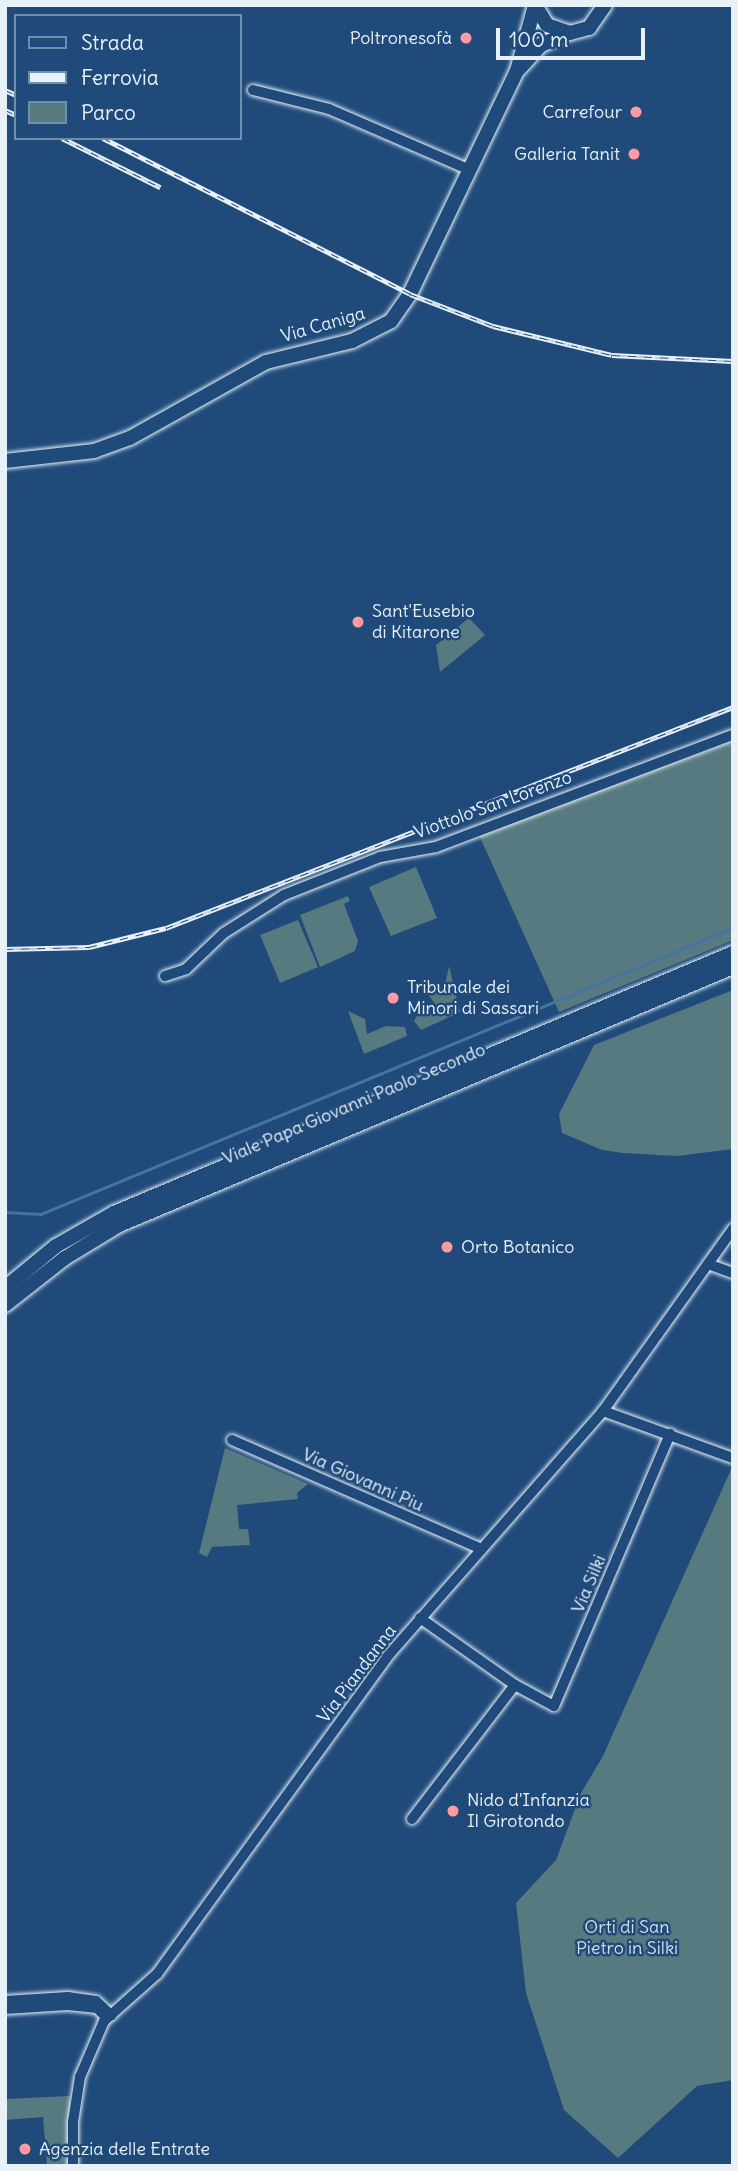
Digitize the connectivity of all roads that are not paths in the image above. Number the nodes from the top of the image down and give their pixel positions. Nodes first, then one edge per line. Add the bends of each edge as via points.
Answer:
1 (535, 5) edge
2 (606, 5) edge
3 (617, 5) edge
4 (597, 22) junction
5 (570, 33) junction
6 (517, 71) junction
7 (253, 90) dead end
8 (470, 170) junction
9 (5, 461) edge
10 (733, 735) edge
11 (733, 953) edge
12 (733, 967) edge
13 (165, 976) dead end
14 (733, 1229) edge
15 (708, 1264) junction
16 (733, 1273) edge
17 (5, 1288) edge
18 (5, 1305) edge
19 (603, 1411) junction
20 (670, 1434) junction
21 (232, 1440) dead end
22 (733, 1458) edge
23 (481, 1549) junction
24 (420, 1618) junction
25 (515, 1685) junction
26 (412, 1819) dead end
27 (5, 2001) edge
28 (5, 2009) edge
29 (109, 2016) junction
30 (73, 2166) edge

1 - 5 main road via 547,24
1 - 6 main road, Via Caniga
2 - 4 main road
3 - 4 main road, Via Caniga
4 - 5 main road, Via Caniga
5 - 6 main road, Via Caniga via 541,45
6 - 8 main road, Via Caniga
7 - 8 street via 328,109
8 - 9 main road, Via Caniga via 410,294 391,321 352,341 266,362 130,438 94,451
10 - 13 street, Viottolo San Lorenzo via 436,846 380,857 284,895 242,920 186,969
11 - 17 main road, Viale Papa Giovanni Paolo Secondo via 125,1208 56,1246
12 - 18 main road, Viale Papa Giovanni Paolo Secondo via 119,1225 65,1258
14 - 15 street, Via Piandanna
15 - 16 street
15 - 19 street, Via Piandanna
19 - 20 street
19 - 23 street, Via Piandanna
20 - 22 street
20 - 25 street, Via Silki via 554,1706
21 - 23 street, Via Giovanni Piu
23 - 24 street, Via Piandanna
24 - 25 street, Via Silki
24 - 29 street, Via Piandanna via 157,1973
25 - 26 street
27 - 29 street via 68,1997 96,2001
28 - 29 street via 68,2005 97,2008
29 - 30 street, Via Piandanna via 90,2045 80,2077

